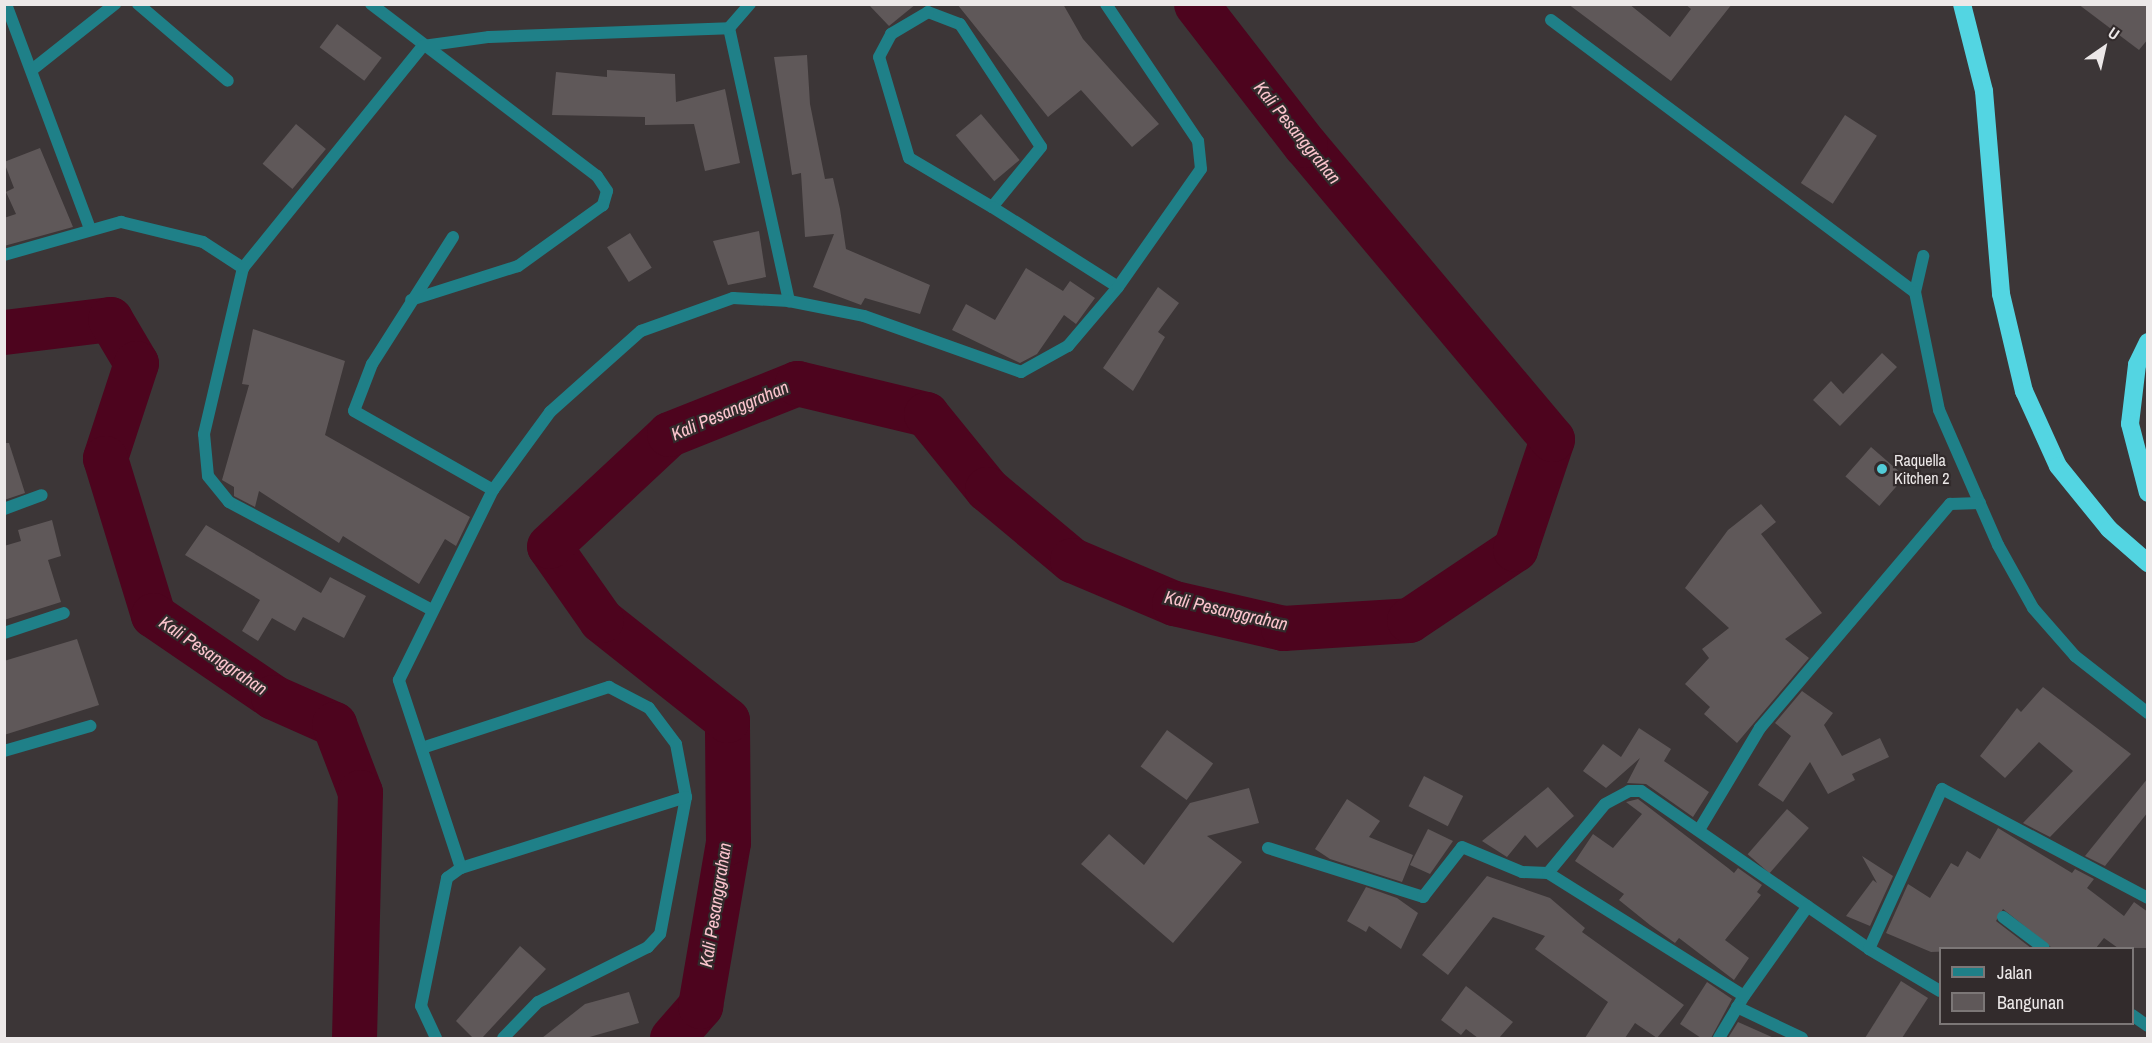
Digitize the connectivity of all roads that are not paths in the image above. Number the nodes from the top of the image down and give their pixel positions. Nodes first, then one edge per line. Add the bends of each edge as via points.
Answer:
1 (6, 4) edge
2 (115, 4) edge
3 (138, 4) edge
4 (371, 4) edge
5 (750, 4) edge
6 (1106, 4) edge
7 (1962, 4) edge
8 (1551, 20) dead end
9 (729, 28) junction
10 (423, 46) junction
11 (33, 69) junction
12 (228, 81) dead end
13 (992, 207) junction
14 (90, 229) junction
15 (453, 237) dead end
16 (4, 255) edge
17 (1923, 256) dead end
18 (243, 268) junction
19 (1118, 287) junction
20 (1915, 292) junction
21 (411, 300) junction
22 (789, 301) junction
23 (2148, 342) edge
24 (493, 490) junction
25 (2148, 493) edge
26 (42, 495) dead end
27 (1980, 503) junction
28 (4, 508) edge
29 (2148, 563) edge
30 (432, 610) junction
31 (64, 613) dead end
32 (4, 633) edge
33 (2148, 713) edge
34 (90, 726) dead end
35 (425, 747) junction
36 (4, 751) edge
37 (686, 797) junction
38 (1699, 830) junction
39 (1268, 848) dead end
40 (461, 868) junction
41 (1548, 873) junction
42 (2148, 898) edge
43 (1808, 906) junction
44 (2003, 917) dead end
45 (2043, 947) edge
46 (1869, 949) junction
47 (1939, 990) edge
48 (1744, 996) junction
49 (1737, 1007) junction
50 (2134, 1016) edge
51 (2148, 1026) edge
52 (436, 1038) edge
53 (503, 1038) edge
54 (1719, 1038) edge
55 (1802, 1038) edge

1 - 11 street
2 - 11 street
3 - 12 street
4 - 10 street
5 - 9 street
6 - 19 street via 1202,155 1201,169
7 - 29 highway via 1984,91 2001,294 2024,391 2058,466 2109,529
8 - 20 street
9 - 10 street via 489,37
9 - 22 street
10 - 18 street
10 - 21 street via 597,176 607,190 603,205 518,266
11 - 14 street
13 - 13 street via 1041,147 960,24 928,12 891,34 879,57 909,158
13 - 19 street
14 - 16 street
14 - 18 street via 122,222 154,226 203,242
15 - 21 street
17 - 20 street
18 - 30 street via 204,434 208,476 229,502
19 - 22 street via 1068,346 1022,372 864,316
20 - 27 street via 1939,410
21 - 24 street via 372,364 354,411
22 - 24 street via 733,298 641,330 550,412
23 - 25 highway via 2137,364 2130,424
24 - 30 street
26 - 28 street
27 - 33 street via 2033,608 2075,656
27 - 38 street via 1950,504 1760,728
30 - 35 street via 399,680
31 - 32 street
34 - 36 street
35 - 37 street via 609,687 649,708 676,744
35 - 40 street
37 - 40 street
37 - 53 street via 660,934 648,947 538,1002
38 - 41 street via 1641,791 1629,791 1605,804
38 - 43 street
39 - 41 street via 1423,897 1462,847 1522,872
40 - 52 street via 442,888 422,1006
41 - 48 street
42 - 46 street via 1942,789
43 - 46 street
43 - 48 street
44 - 45 street
46 - 47 street
48 - 49 street
49 - 54 street
49 - 55 street
50 - 51 street

